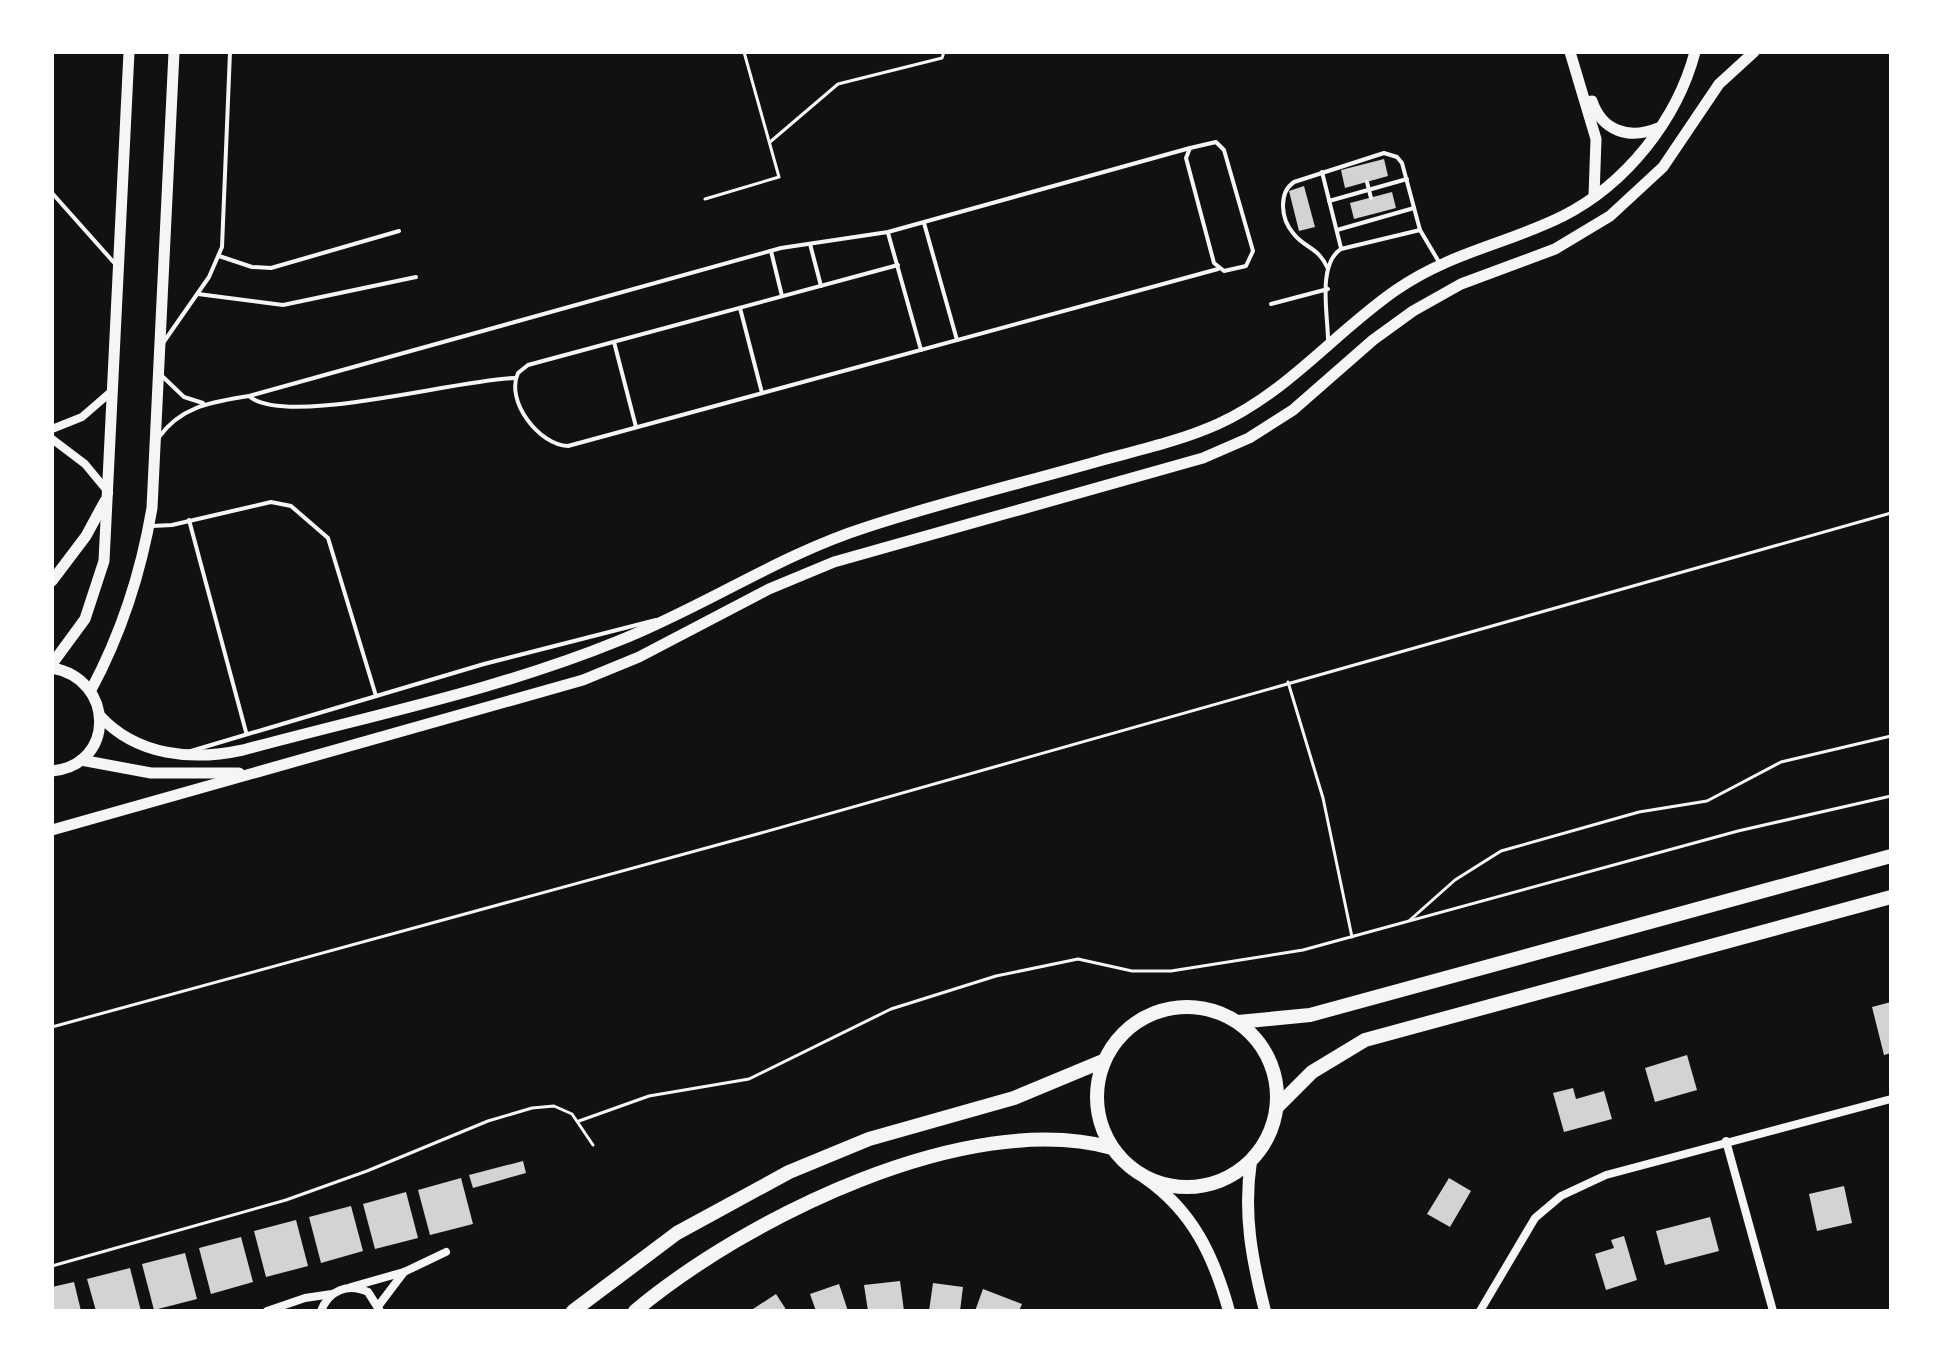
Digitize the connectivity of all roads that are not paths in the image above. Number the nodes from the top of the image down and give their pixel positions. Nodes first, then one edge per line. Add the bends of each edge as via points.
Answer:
1 (129, 52) edge
2 (174, 52) edge
3 (230, 52) edge
4 (1570, 52) edge
5 (1695, 52) edge
6 (1754, 52) edge
7 (1576, 69) junction
8 (1659, 128) junction
9 (1190, 148) junction
10 (1322, 172) junction
11 (1407, 179) junction
12 (1367, 182) dead end
13 (1369, 189) junction
14 (52, 193) edge
15 (1594, 196) junction
16 (1371, 198) dead end
17 (1329, 201) junction
18 (1414, 208) junction
19 (924, 223) junction
20 (1337, 230) junction
21 (1420, 230) junction
22 (399, 231) dead end
23 (888, 232) junction
24 (810, 244) junction
25 (1341, 249) junction
26 (771, 251) junction
27 (219, 256) junction
28 (1440, 264) junction
29 (898, 265) junction
30 (1218, 269) junction
31 (1328, 269) junction
32 (121, 271) junction
33 (416, 277) dead end
34 (821, 286) junction
35 (1328, 289) junction
36 (198, 294) junction
37 (782, 296) junction
38 (1271, 304) dead end
39 (740, 308) junction
40 (957, 341) junction
41 (614, 342) junction
42 (162, 345) junction
43 (1328, 347) junction
44 (921, 350) junction
45 (160, 373) junction
46 (515, 378) junction
47 (115, 387) junction
48 (762, 393) junction
49 (249, 396) junction
50 (206, 404) junction
51 (636, 427) junction
52 (52, 429) edge
53 (52, 439) edge
54 (156, 443) junction
55 (109, 493) junction
56 (189, 520) junction
57 (149, 526) junction
58 (52, 581) edge
59 (674, 616) junction
60 (52, 666) edge
61 (91, 690) junction
62 (376, 696) junction
63 (100, 716) junction
64 (246, 732) junction
65 (181, 755) junction
66 (81, 760) junction
67 (52, 771) edge
68 (260, 771) junction
69 (52, 830) edge
70 (1891, 856) edge
71 (1891, 897) edge
72 (1238, 1022) junction
73 (1103, 1061) junction
74 (1891, 1099) edge
75 (1277, 1107) junction
76 (1726, 1141) junction
77 (1112, 1148) junction
78 (1251, 1161) junction
79 (1145, 1178) junction
80 (446, 1252) dead end
81 (404, 1272) junction
82 (351, 1287) junction
83 (333, 1294) junction
84 (380, 1308) edge
85 (276, 1310) edge
86 (321, 1311) edge
87 (573, 1311) edge
88 (635, 1311) edge
89 (1229, 1311) edge
90 (1265, 1311) edge
91 (1480, 1311) edge
92 (1773, 1311) edge

1 - 32 street
2 - 42 street
3 - 27 lane
4 - 7 street
5 - 8 street via 1685,83
6 - 68 street via 1719,84 1663,167 1610,216 1555,249 1461,284 1413,311 1293,410 1226,449 868,550 769,589 650,652 583,680
7 - 8 street via 1606,125 1633,134
7 - 15 street via 1596,139
8 - 15 street via 1635,159
9 - 19 lane
9 - 30 lane via 1186,161
9 - 30 lane via 1216,142 1223,147 1253,251 1246,266
10 - 11 lane via 1393,155
10 - 17 lane
10 - 31 lane via 1290,184 1283,203 1291,231 1315,248
11 - 13 lane
11 - 18 lane
12 - 13 lane
13 - 16 lane
13 - 17 lane
14 - 32 lane
15 - 28 street via 1561,217
17 - 20 lane
18 - 20 lane
18 - 21 lane
19 - 23 lane
19 - 40 lane
20 - 25 lane
21 - 25 lane
21 - 28 lane
22 - 27 lane via 271,268
23 - 24 lane
23 - 29 lane
24 - 26 lane
24 - 34 lane
25 - 31 lane
26 - 37 lane
26 - 49 lane
27 - 36 lane
28 - 43 street via 1384,298
29 - 34 lane
29 - 44 lane
30 - 40 lane
31 - 35 lane
32 - 47 street
33 - 36 lane via 283,305
34 - 37 lane
35 - 38 lane
35 - 43 lane
36 - 42 lane
37 - 39 lane
39 - 41 lane
39 - 48 lane
40 - 44 lane
41 - 46 lane via 528,365
41 - 51 lane
42 - 45 street
43 - 59 street via 1281,387 1219,424 866,527 783,559
44 - 48 lane
45 - 50 lane via 175,391
45 - 54 street
46 - 49 lane via 367,400 275,407
46 - 51 lane via 514,390 532,425 551,443 568,446
47 - 52 street via 82,417
47 - 55 street
48 - 51 lane
49 - 50 lane
50 - 54 lane via 173,420
53 - 55 street via 85,464
54 - 57 street
55 - 58 street via 86,536
55 - 60 street via 97,591 85,619
56 - 57 lane
56 - 62 lane via 277,502 320,528 330,543
56 - 64 lane
57 - 61 street via 126,615
59 - 62 lane
59 - 65 street via 604,647 499,681 243,750
60 - 61 street via 80,678
61 - 63 street
62 - 64 lane
63 - 65 street via 138,744
63 - 66 street via 98,736
64 - 65 lane
66 - 67 street
66 - 68 street via 175,775
68 - 69 street
70 - 72 main road via 1310,1015
71 - 75 main road via 1365,1040 1312,1072
72 - 73 main road via 1218,1011 1173,1007 1151,1013 1131,1025
72 - 75 main road via 1253,1034 1273,1068
73 - 77 main road via 1096,1106
73 - 87 main road via 1026,1094 869,1139 789,1172 677,1233
74 - 76 street
75 - 78 main road via 1264,1145
76 - 91 street via 1606,1175 1561,1196 1535,1218
76 - 92 street
77 - 79 main road
77 - 88 main road via 1065,1139 1017,1139 891,1171 742,1237
78 - 79 main road via 1233,1175 1201,1186
78 - 90 main road via 1248,1234
79 - 89 main road via 1200,1234 1218,1270
80 - 81 street
81 - 82 street
81 - 84 street
82 - 83 street
82 - 84 street via 368,1292
83 - 85 street
83 - 86 street

